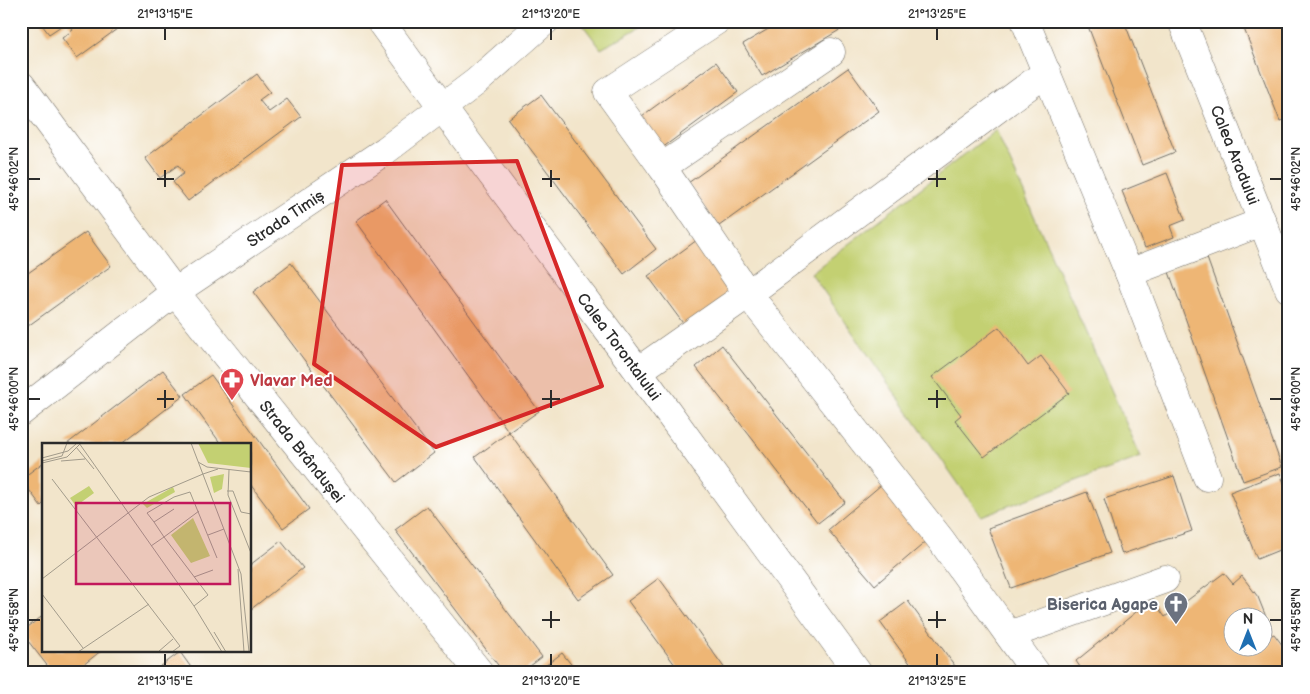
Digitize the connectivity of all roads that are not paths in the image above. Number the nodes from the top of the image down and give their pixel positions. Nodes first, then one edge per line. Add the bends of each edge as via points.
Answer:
1 (380, 21) edge
2 (544, 21) edge
3 (716, 21) edge
4 (1025, 21) edge
5 (1182, 21) edge
6 (831, 52) dead end
7 (1047, 72) junction
8 (21, 85) edge
9 (442, 108) junction
10 (662, 167) junction
11 (1262, 222) junction
12 (1129, 273) junction
13 (1289, 289) edge
14 (175, 292) junction
15 (748, 294) junction
16 (638, 371) junction
17 (21, 412) edge
18 (1207, 477) dead end
19 (1165, 579) dead end
20 (1009, 635) junction
21 (480, 673) edge
22 (858, 673) edge
23 (1036, 673) edge

1 - 9 street, Calea Torontalului
2 - 9 street, Strada Timiș
3 - 10 street via 608,92
4 - 7 street
5 - 11 street, Calea Aradului
6 - 10 street
7 - 12 street
7 - 15 street
8 - 14 street, Strada Brândușei
9 - 14 street, Strada Timiș via 386,150
9 - 16 street, Calea Torontalului
10 - 15 street
11 - 12 street
11 - 13 street, Calea Aradului
12 - 18 street
14 - 17 street, Strada Timiș
14 - 21 street, Strada Brândușei
15 - 16 street
15 - 20 street via 941,540
16 - 22 street, Calea Torontalului
19 - 20 street
20 - 23 street

